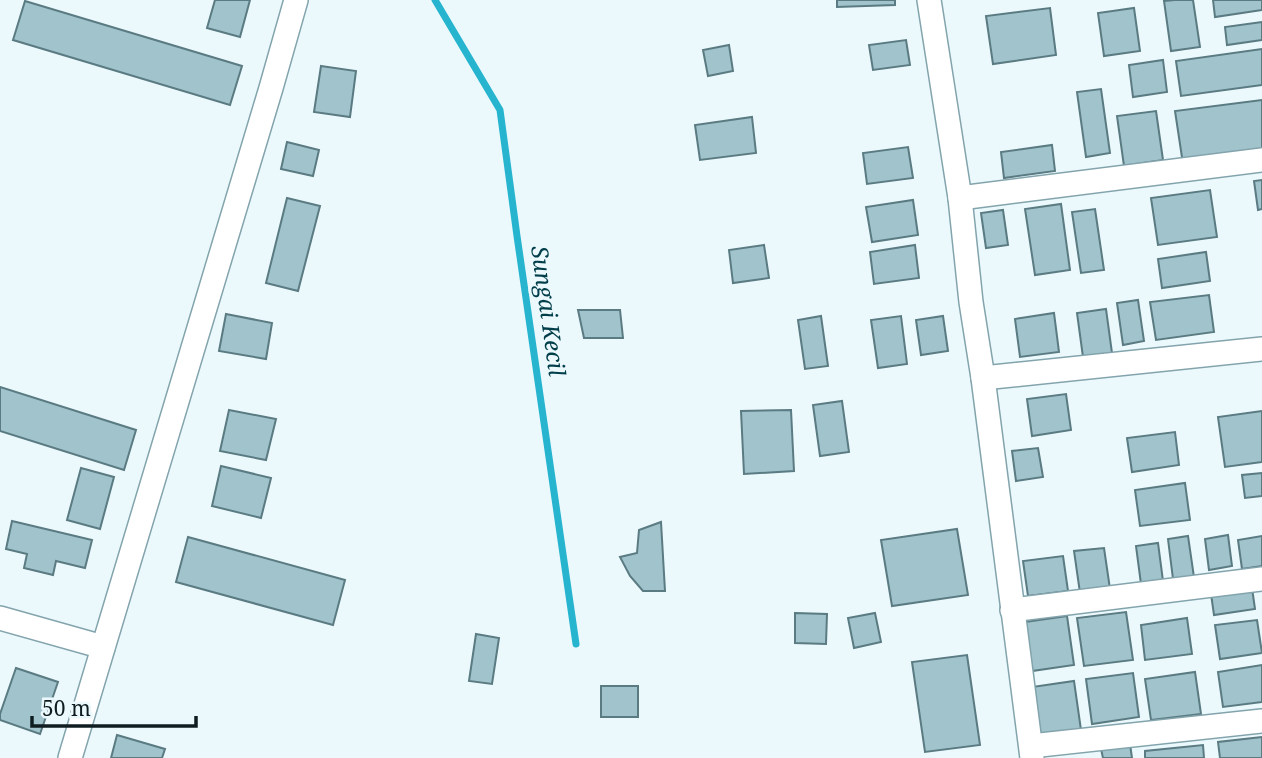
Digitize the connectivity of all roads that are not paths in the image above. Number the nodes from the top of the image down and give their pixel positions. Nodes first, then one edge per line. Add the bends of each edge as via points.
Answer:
1 (296, 0) edge
2 (929, 0) edge
3 (1262, 160) edge
4 (960, 198) junction
5 (1262, 349) edge
6 (983, 378) junction
7 (1262, 579) edge
8 (1012, 610) junction
9 (0, 618) edge
10 (103, 647) junction
11 (1262, 721) edge
12 (1031, 752) edge
13 (70, 758) edge

1 - 10 street
2 - 4 street
3 - 4 street
4 - 6 street
5 - 6 street
6 - 8 street
7 - 8 street
8 - 12 street
9 - 10 street
10 - 13 street
11 - 12 street

